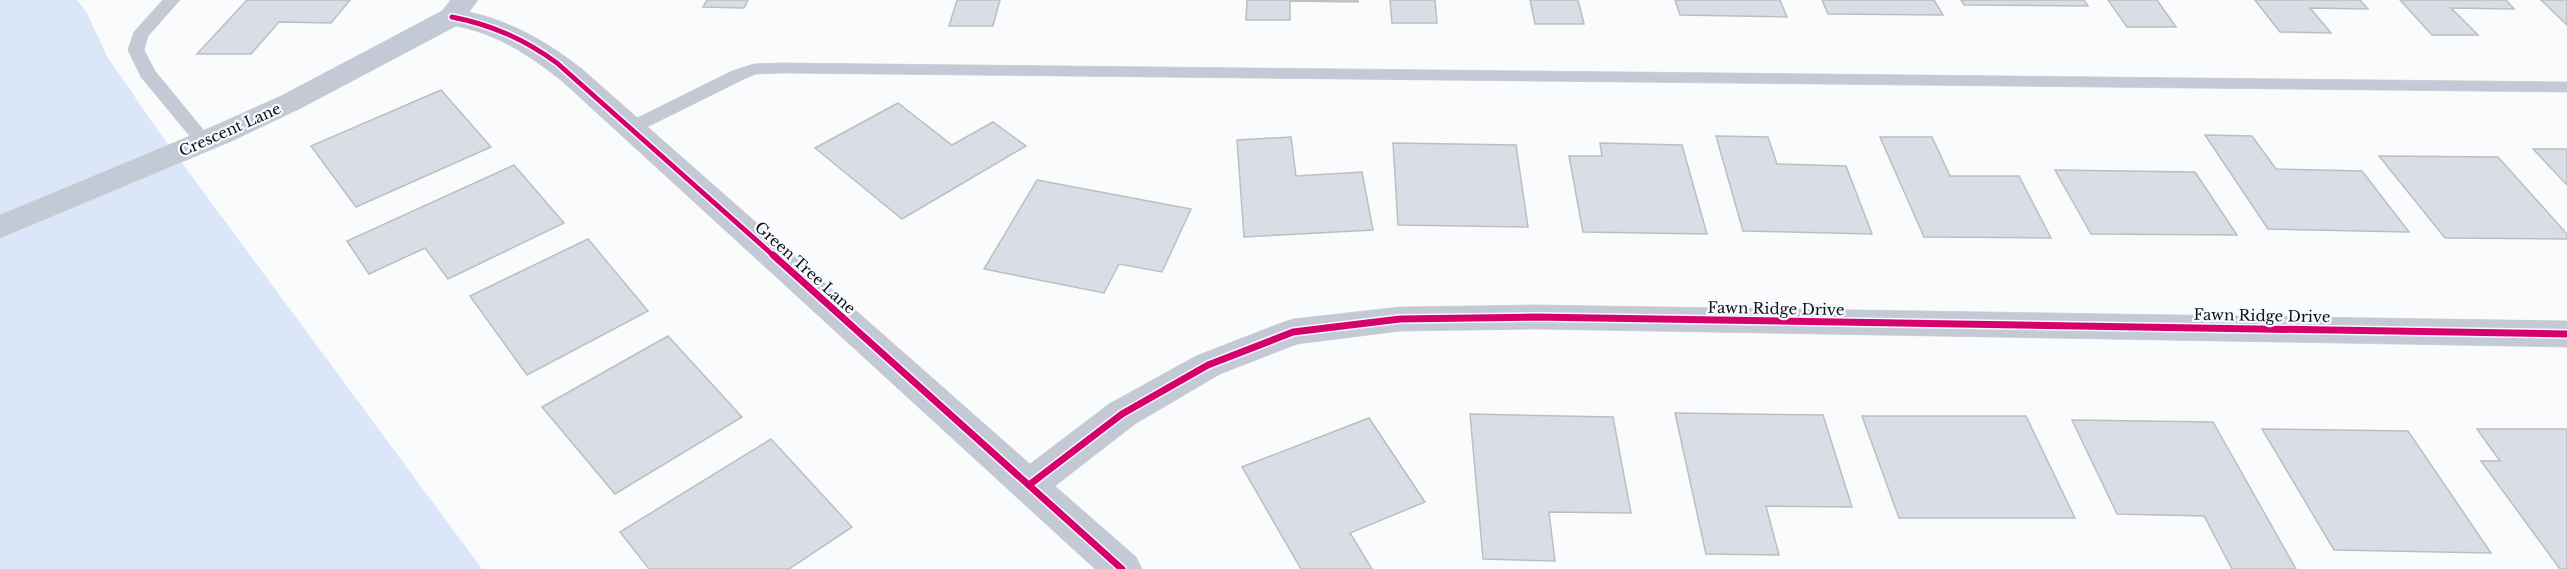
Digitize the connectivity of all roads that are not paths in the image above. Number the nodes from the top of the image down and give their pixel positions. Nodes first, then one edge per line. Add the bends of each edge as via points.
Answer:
1 (172, 0) edge
2 (458, 8) edge
3 (2567, 87) edge
4 (631, 128) junction
5 (204, 142) junction
6 (0, 227) edge
7 (2567, 334) edge
8 (1029, 485) junction
9 (1122, 569) edge

1 - 5 lane via 140,34 136,50 147,73
2 - 4 street, Green Tree Lane via 530,41
2 - 5 street, Crescent Lane via 291,102
3 - 4 lane via 782,68 754,69 738,75
4 - 8 street, Green Tree Lane
5 - 6 street, Crescent Lane
7 - 8 street, Fawn Ridge Drive via 1985,323 1400,319 1293,332 1208,365 1122,414
8 - 9 street, Green Tree Lane

